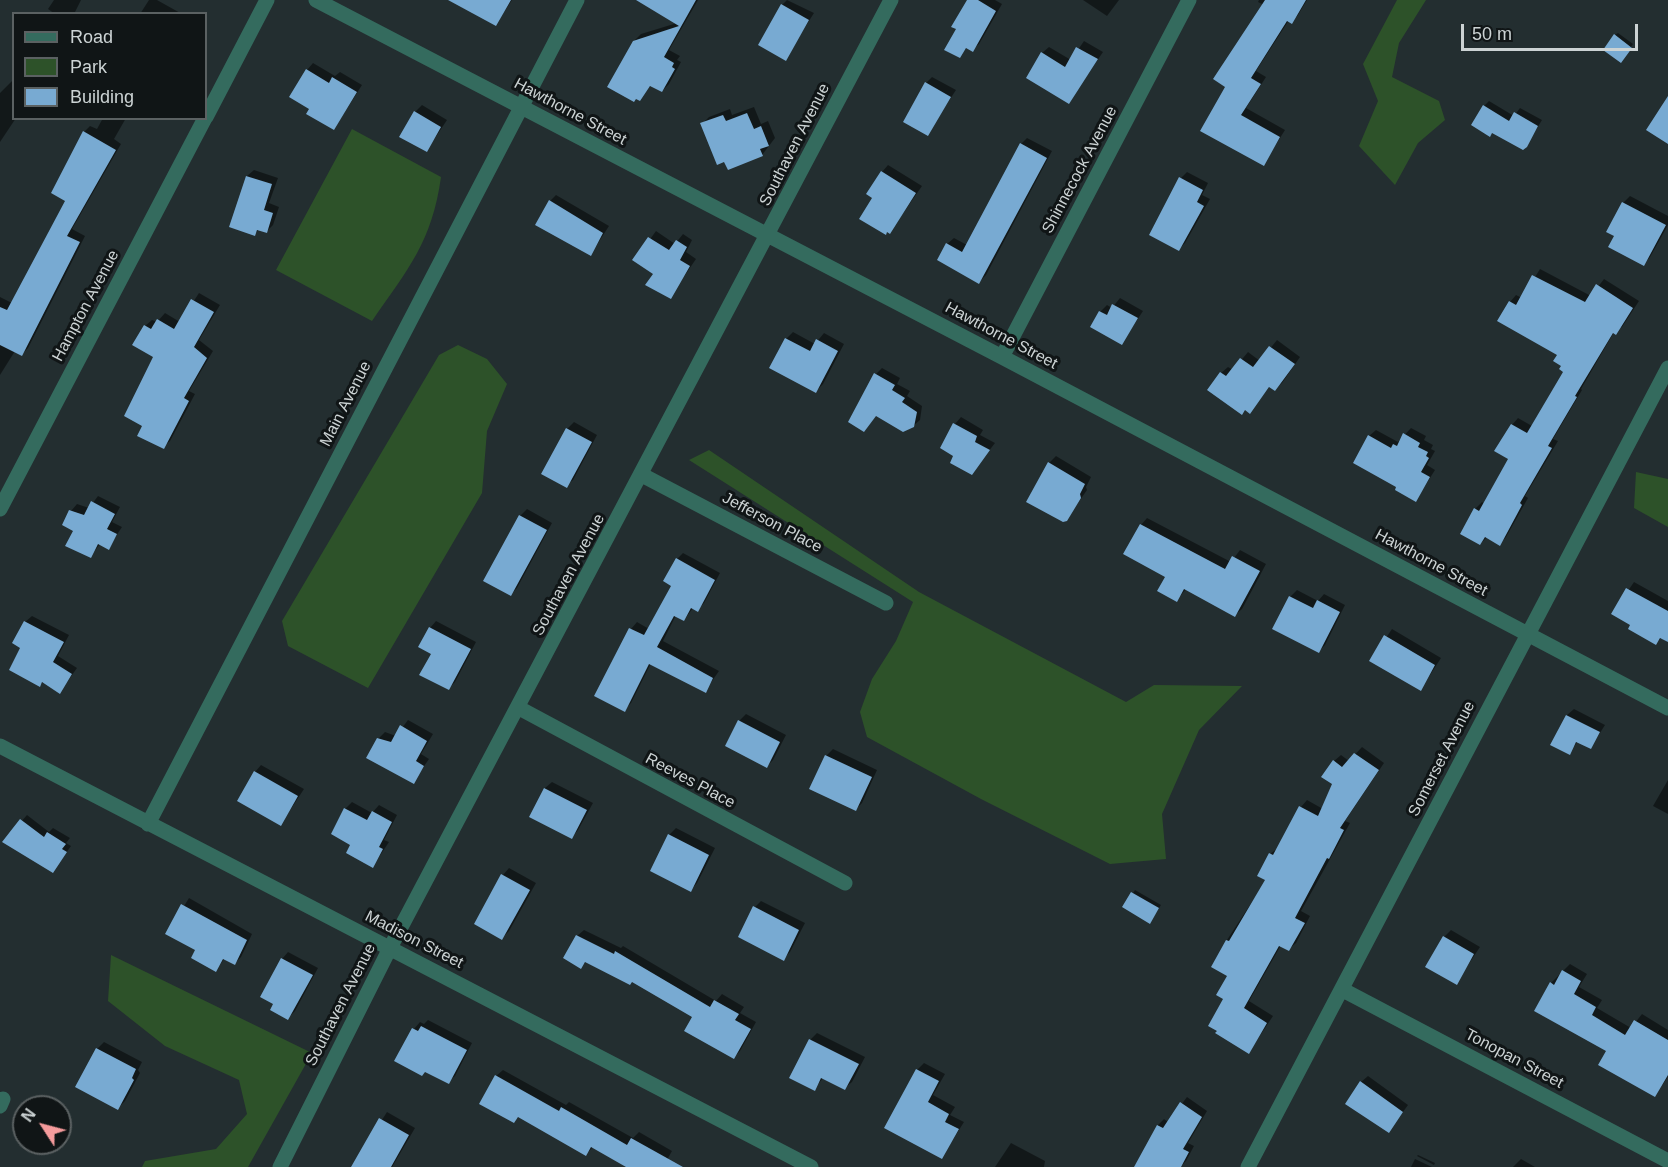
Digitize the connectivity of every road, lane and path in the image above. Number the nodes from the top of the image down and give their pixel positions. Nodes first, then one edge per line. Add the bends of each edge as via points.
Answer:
1 (267, 0) edge
2 (316, 0) edge
3 (577, 0) edge
4 (891, 0) edge
5 (1189, 0) edge
6 (521, 106) junction
7 (207, 114) edge
8 (204, 120) edge
9 (769, 236) junction
10 (1002, 357) junction
11 (1668, 368) edge
12 (642, 475) junction
13 (0, 509) edge
14 (886, 603) dead end
15 (1527, 634) junction
16 (519, 708) junction
17 (1668, 708) edge
18 (0, 746) edge
19 (148, 824) junction
20 (845, 884) dead end
21 (390, 948) junction
22 (1343, 990) junction
23 (1668, 1161) edge
24 (280, 1167) edge
25 (811, 1167) edge
26 (1248, 1167) edge

1 - 7 street, Hampton Avenue
2 - 6 street, Hawthorne Street
3 - 6 street, Main Avenue
4 - 9 street, Southaven Avenue
5 - 10 street, Shinnecock Avenue
6 - 9 street, Hawthorne Street
6 - 19 street, Main Avenue
8 - 13 street, Hampton Avenue
9 - 10 street, Hawthorne Street
9 - 12 street, Southaven Avenue
10 - 15 street, Hawthorne Street
11 - 15 street, Somerset Avenue
12 - 14 street, Jefferson Place
12 - 16 street, Southaven Avenue
15 - 17 street, Hawthorne Street
15 - 22 street, Somerset Avenue
16 - 20 street, Reeves Place
16 - 21 street, Southaven Avenue
18 - 19 street, Madison Street
19 - 21 street, Madison Street
21 - 24 street, Southaven Avenue
21 - 25 street, Madison Street
22 - 23 street, Tonopan Street
22 - 26 street, Somerset Avenue

